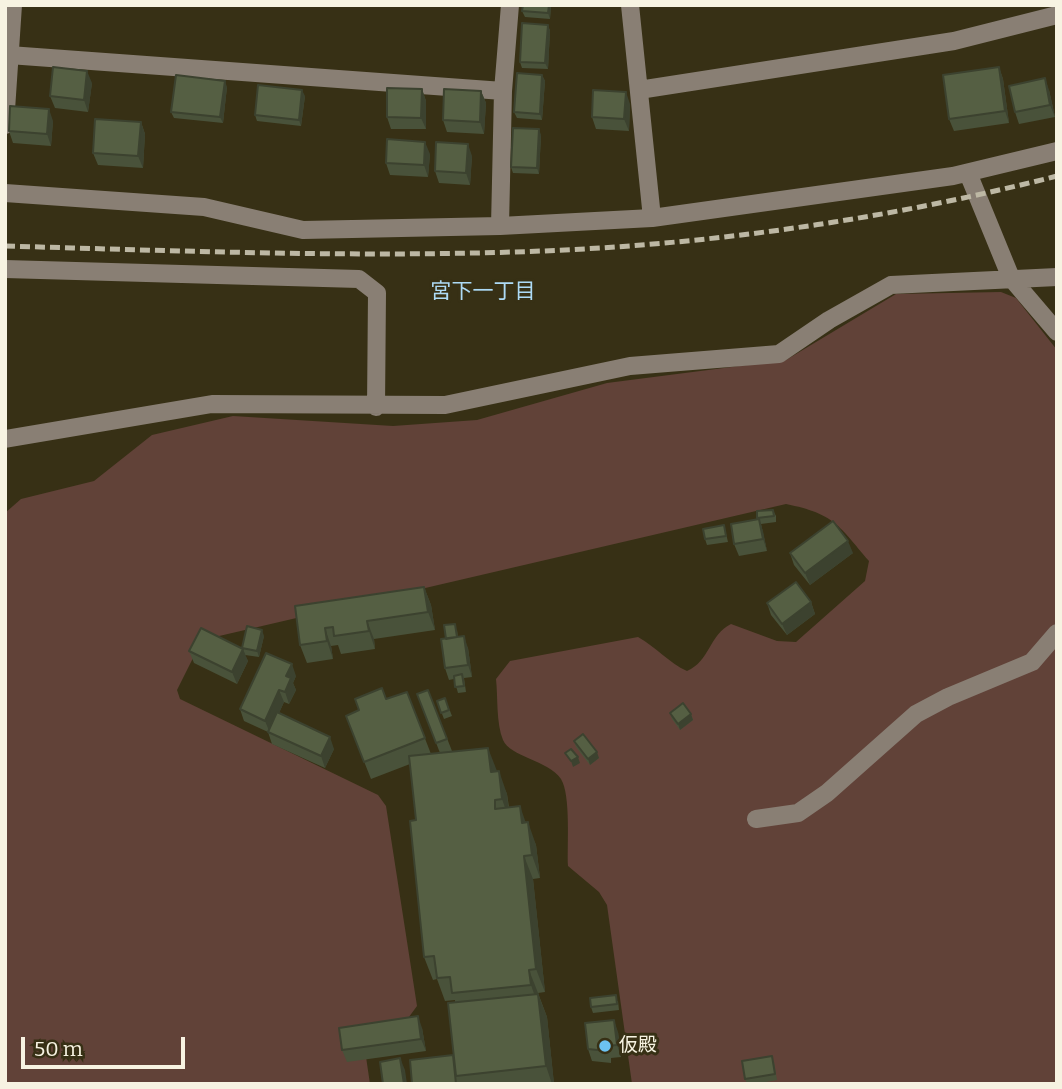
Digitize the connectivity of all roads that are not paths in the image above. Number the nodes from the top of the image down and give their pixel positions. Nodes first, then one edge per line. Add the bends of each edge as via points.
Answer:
1 (12, 5) edge
2 (510, 5) edge
3 (630, 5) edge
4 (1057, 15) edge
5 (9, 55) junction
6 (639, 90) junction
7 (503, 91) junction
8 (5, 125) edge
9 (1057, 151) edge
10 (968, 173) junction
11 (5, 193) edge
12 (652, 218) junction
13 (500, 226) junction
14 (5, 269) edge
15 (1057, 277) edge
16 (1011, 278) junction
17 (1057, 332) edge
18 (376, 407) junction
19 (5, 439) edge
20 (1057, 633) edge
21 (756, 819) dead end

1 - 5 street
2 - 7 street
3 - 6 street
4 - 6 street via 954,41
5 - 7 street
5 - 8 street
6 - 12 street
7 - 13 street
9 - 10 street
10 - 12 street
10 - 16 street
11 - 13 street via 204,207 303,230
12 - 13 street
14 - 18 street via 359,279 377,293
15 - 16 street
16 - 17 street
16 - 18 street via 891,285 779,354 630,366 445,405
18 - 19 street via 212,404
20 - 21 street via 1032,662 916,715 798,813

